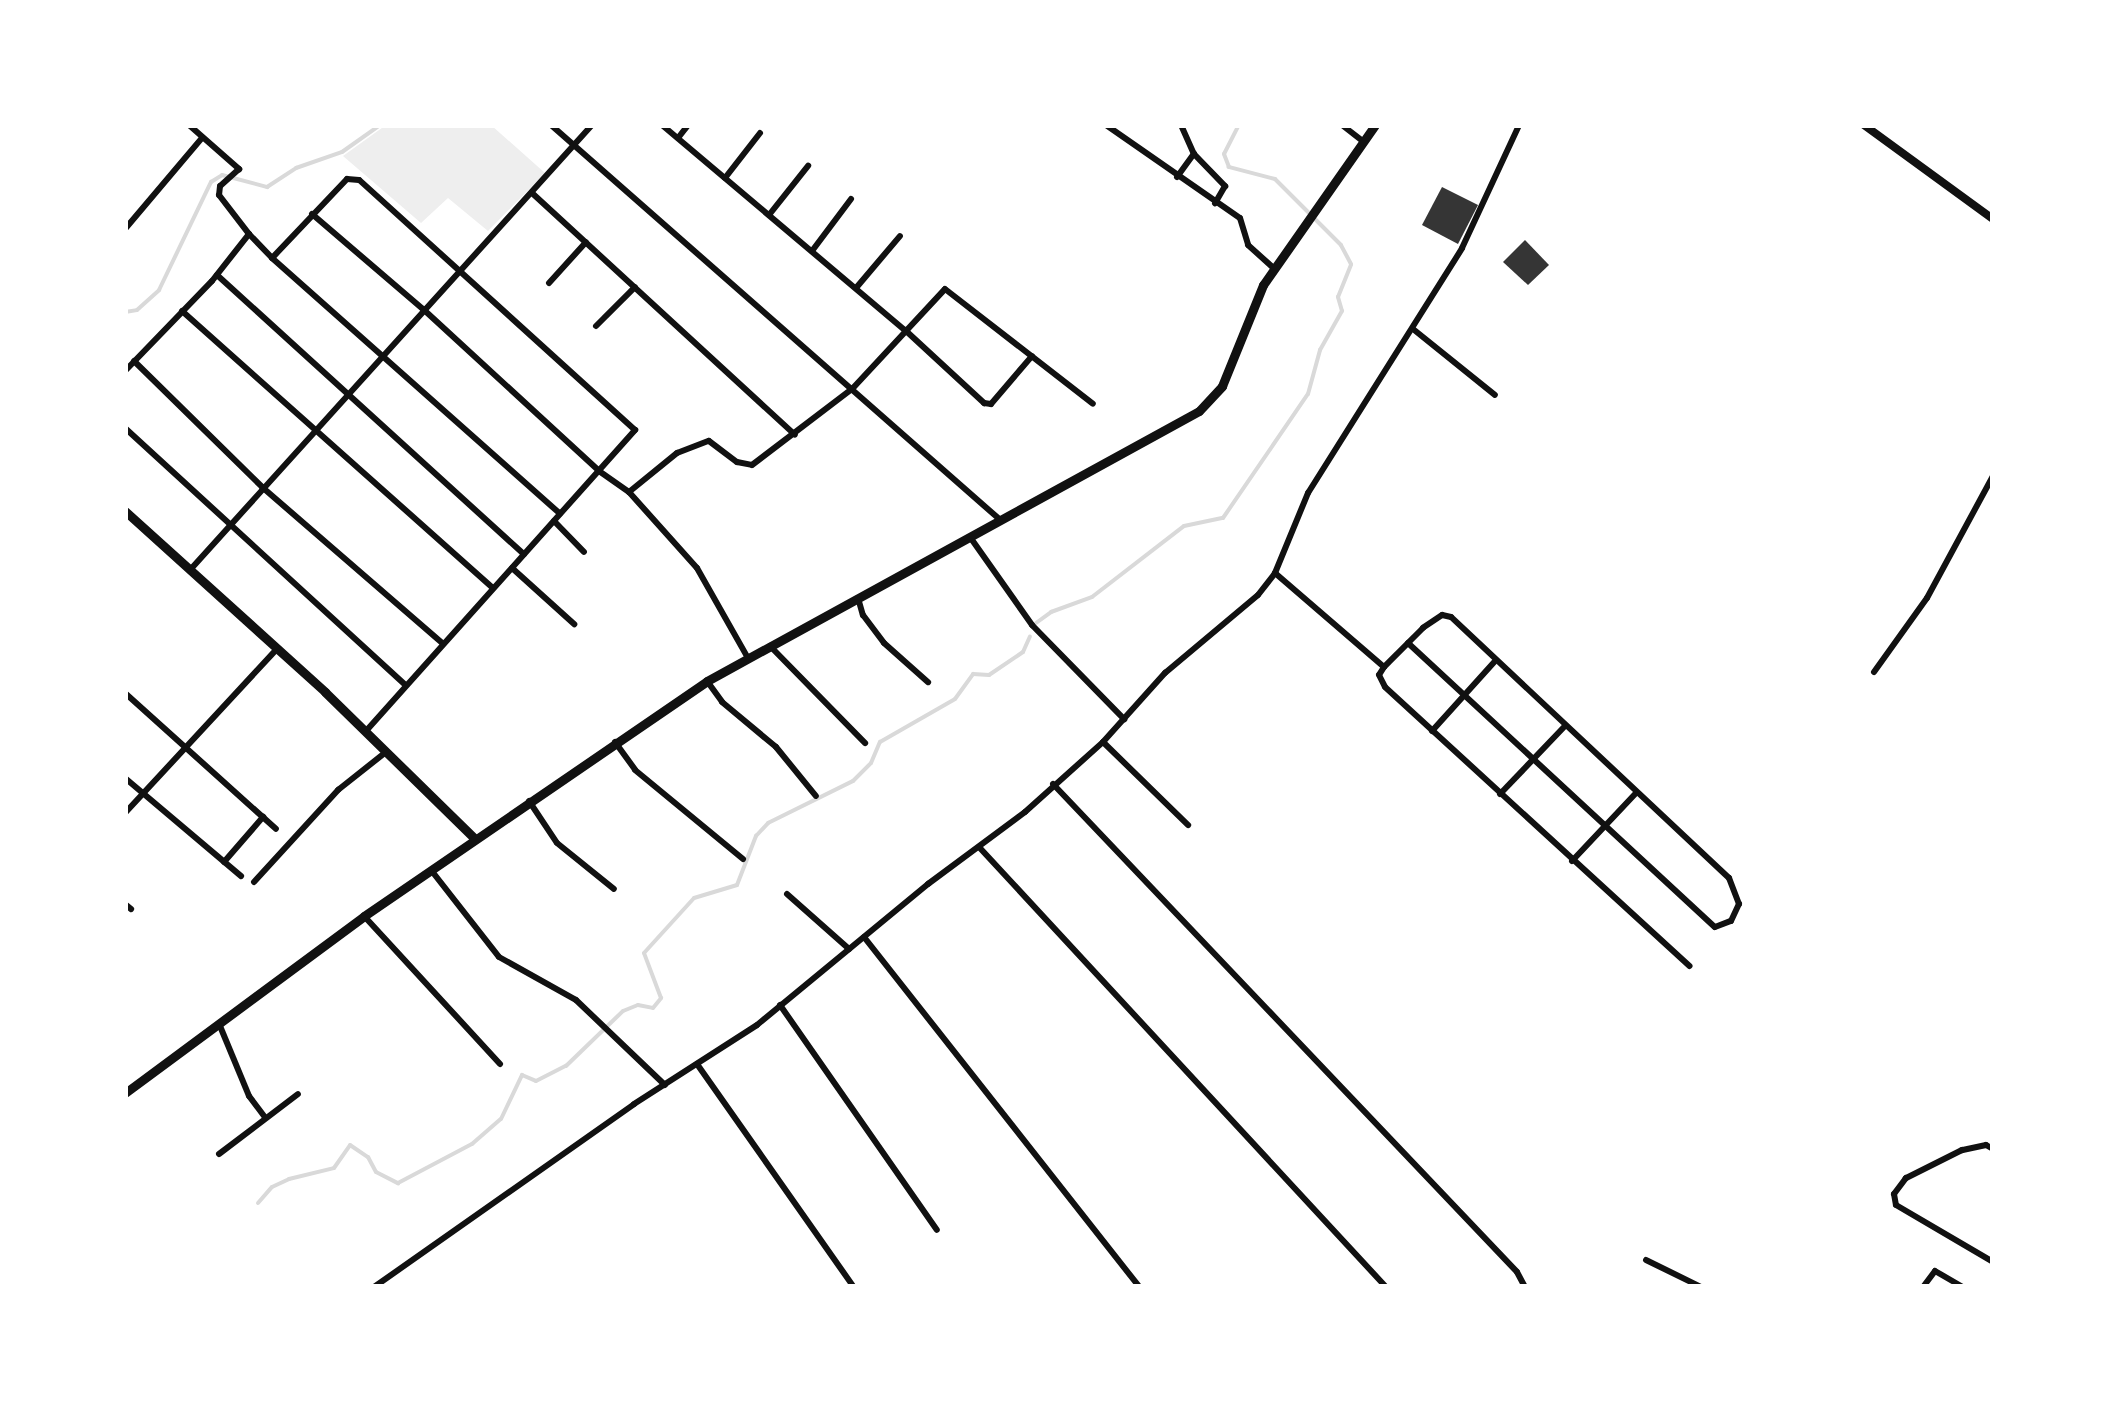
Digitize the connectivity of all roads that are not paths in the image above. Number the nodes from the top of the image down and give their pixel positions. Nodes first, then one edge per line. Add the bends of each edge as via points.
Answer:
1 (189, 125) edge
2 (551, 125) edge
3 (592, 125) edge
4 (662, 125) edge
5 (688, 125) edge
6 (1106, 125) edge
7 (1181, 125) edge
8 (1342, 125) edge
9 (1375, 125) edge
10 (1519, 125) edge
11 (1864, 125) edge
12 (760, 133) dead end
13 (202, 138) junction
14 (678, 138) junction
15 (1364, 142) junction
16 (574, 146) junction
17 (1194, 154) junction
18 (808, 166) dead end
19 (1178, 177) junction
20 (725, 178) junction
21 (532, 192) junction
22 (851, 200) dead end
23 (1214, 203) junction
24 (312, 214) junction
25 (768, 215) junction
26 (1993, 219) edge
27 (125, 229) edge
28 (249, 234) junction
29 (900, 236) dead end
30 (586, 242) junction
31 (812, 251) junction
32 (272, 258) junction
33 (1275, 269) junction
34 (457, 272) junction
35 (217, 276) junction
36 (548, 283) dead end
37 (635, 287) junction
38 (856, 288) junction
39 (423, 309) junction
40 (182, 311) junction
41 (596, 326) dead end
42 (1413, 329) junction
43 (905, 330) junction
44 (380, 356) junction
45 (1032, 356) junction
46 (134, 361) junction
47 (125, 372) edge
48 (853, 388) junction
49 (347, 392) junction
50 (1494, 395) dead end
51 (1093, 404) dead end
52 (125, 428) edge
53 (312, 432) junction
54 (795, 435) junction
55 (598, 472) junction
56 (1993, 476) edge
57 (262, 488) junction
58 (628, 492) junction
59 (125, 511) edge
60 (557, 517) junction
61 (998, 518) junction
62 (230, 525) junction
63 (969, 535) junction
64 (584, 552) dead end
65 (524, 554) junction
66 (512, 568) junction
67 (190, 570) junction
68 (1275, 573) junction
69 (492, 588) junction
70 (858, 597) junction
71 (574, 624) dead end
72 (442, 643) junction
73 (1408, 643) junction
74 (770, 646) junction
75 (277, 649) junction
76 (748, 658) junction
77 (1495, 660) junction
78 (1384, 667) junction
79 (1874, 672) dead end
80 (707, 682) junction
81 (928, 682) dead end
82 (405, 685) junction
83 (125, 693) edge
84 (1464, 695) junction
85 (1124, 719) junction
86 (1565, 726) junction
87 (366, 731) junction
88 (1432, 731) junction
89 (614, 740) junction
90 (1103, 742) junction
91 (865, 743) dead end
92 (186, 746) junction
93 (386, 752) junction
94 (1534, 759) junction
95 (125, 778) edge
96 (1052, 784) junction
97 (143, 793) junction
98 (1636, 793) junction
99 (1500, 794) junction
100 (816, 796) dead end
101 (528, 800) junction
102 (125, 813) edge
103 (263, 817) junction
104 (1188, 825) dead end
105 (1606, 826) junction
106 (276, 829) dead end
107 (474, 838) junction
108 (979, 847) junction
109 (743, 859) dead end
110 (1572, 860) junction
111 (224, 862) junction
112 (431, 870) junction
113 (241, 876) dead end
114 (254, 882) dead end
115 (614, 889) dead end
116 (787, 894) dead end
117 (364, 916) junction
118 (864, 937) junction
119 (849, 949) junction
120 (1690, 966) dead end
121 (780, 1005) junction
122 (220, 1026) junction
123 (500, 1064) dead end
124 (698, 1064) junction
125 (666, 1085) junction
126 (125, 1093) edge
127 (298, 1094) dead end
128 (264, 1116) junction
129 (1993, 1149) edge
130 (219, 1154) dead end
131 (937, 1230) dead end
132 (1646, 1260) dead end
133 (1993, 1262) edge
134 (374, 1287) edge
135 (854, 1287) edge
136 (1139, 1287) edge
137 (1386, 1287) edge
138 (1525, 1287) edge
139 (1701, 1287) edge
140 (1923, 1287) edge
141 (1963, 1287) edge

1 - 13 street
2 - 16 street
3 - 16 street
4 - 14 street
5 - 14 street
6 - 19 street
7 - 17 street
8 - 15 street
9 - 15 main road
10 - 42 street via 1462,248
11 - 26 street
12 - 20 street
13 - 27 street
13 - 28 street via 239,172 220,186 219,195
14 - 20 street
15 - 33 main road
16 - 21 street
16 - 48 street
17 - 19 street
17 - 23 street via 1225,186
18 - 25 street
19 - 23 street
20 - 25 street
21 - 30 street
21 - 34 street
22 - 31 street
23 - 33 street via 1240,218 1248,245
24 - 32 street
24 - 34 street via 354,178
24 - 39 street
25 - 31 street
28 - 32 street
28 - 35 street
29 - 38 street
30 - 36 street
30 - 37 street
31 - 38 street
32 - 44 street
33 - 61 main road via 1212,400 1169,430
34 - 39 street
34 - 55 street via 633,426 634,434
35 - 40 street
35 - 49 street
37 - 41 street
37 - 54 street
38 - 43 street
39 - 44 street
39 - 55 street
40 - 46 street
40 - 53 street
42 - 50 street
42 - 68 street via 1308,493
43 - 45 street via 945,289
43 - 45 street via 988,404
43 - 48 street
44 - 49 street
44 - 60 street
45 - 51 street
46 - 47 street
46 - 57 street
48 - 54 street
48 - 61 street
49 - 53 street
49 - 65 street
52 - 62 street
53 - 57 street
53 - 69 street
54 - 58 street via 746,466 704,442
55 - 58 street
55 - 60 street
56 - 79 street via 1927,598
57 - 62 street
57 - 72 street
58 - 76 street via 696,568
59 - 67 main road
60 - 64 street
60 - 65 street
61 - 63 main road
62 - 67 street
62 - 82 street
63 - 70 main road
63 - 85 street via 1032,624
65 - 66 street
66 - 69 street
66 - 71 street
67 - 75 main road
68 - 78 street
68 - 85 street
69 - 72 street
70 - 74 main road
70 - 81 street via 884,644
72 - 82 street
73 - 77 street via 1442,615
73 - 78 street
73 - 84 street
74 - 76 main road
74 - 91 street
75 - 87 main road
75 - 92 street
76 - 80 main road
77 - 84 street
77 - 86 street
78 - 88 street via 1379,675 1385,687
80 - 89 main road
80 - 100 street
82 - 87 street
83 - 92 street
84 - 88 street
84 - 94 street
85 - 90 street
86 - 94 street
86 - 98 street
87 - 93 main road
88 - 99 street
89 - 101 main road
89 - 109 street via 634,770
90 - 96 street
90 - 104 street
92 - 97 street
92 - 103 street
93 - 107 main road
93 - 114 street via 327,801
94 - 99 street
94 - 105 street
95 - 97 street
96 - 108 street
96 - 138 street
97 - 102 street
97 - 111 street
98 - 105 street
98 - 105 street via 1729,878 1739,895 1731,921 1724,927 1708,923
99 - 110 street
101 - 107 main road
101 - 115 street via 557,843
103 - 106 street
103 - 111 street
105 - 110 street
107 - 112 main road
108 - 118 street
108 - 137 street
110 - 120 street
111 - 113 street
112 - 117 main road
112 - 125 street via 500,957 546,980
116 - 119 street
117 - 122 main road
117 - 123 street
118 - 119 street
118 - 136 street
119 - 121 street
121 - 124 street
121 - 131 street
122 - 126 main road
122 - 128 street
124 - 125 street
124 - 135 street
125 - 134 street
127 - 128 street
128 - 130 street
129 - 133 street via 1962,1150 1906,1178 1894,1194 1896,1205
132 - 139 street
140 - 141 street via 1935,1271

